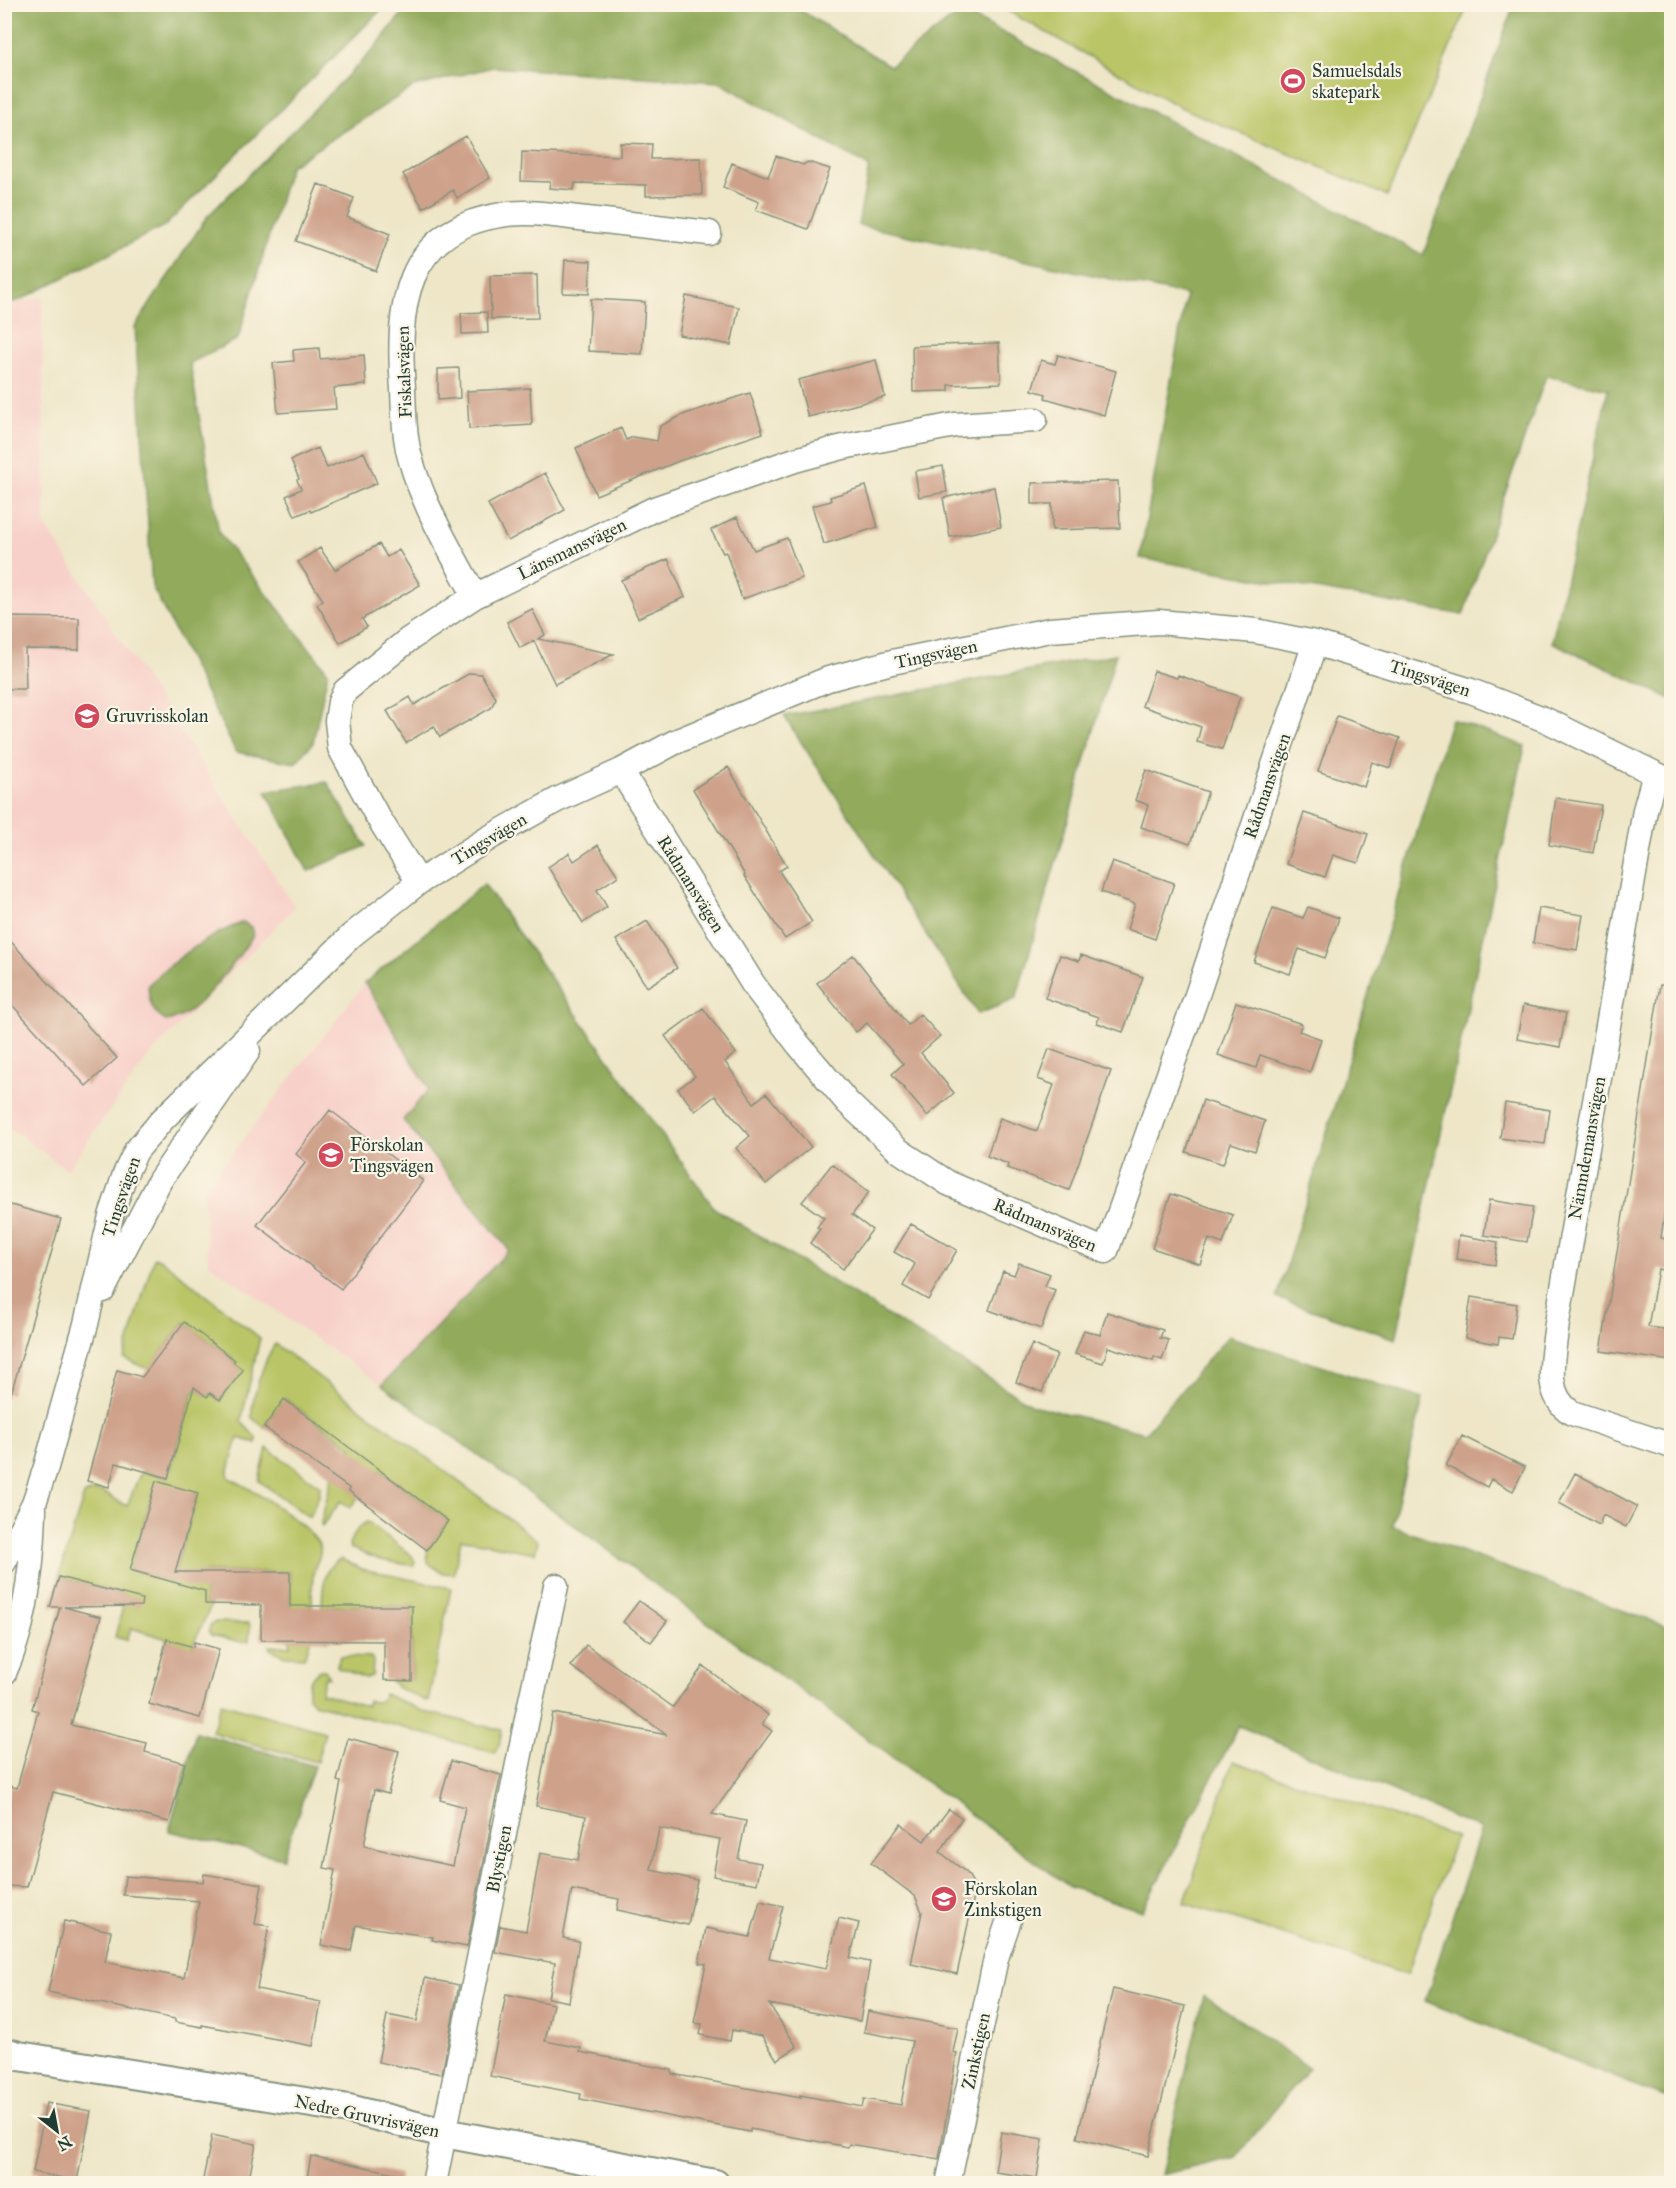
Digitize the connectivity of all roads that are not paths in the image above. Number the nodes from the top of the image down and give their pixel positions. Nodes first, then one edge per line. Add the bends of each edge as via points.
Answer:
1 (709, 233) dead end
2 (1035, 420) dead end
3 (475, 596) junction
4 (1315, 643) junction
5 (621, 771) junction
6 (1663, 778) edge
7 (419, 882) junction
8 (271, 1015) junction
9 (86, 1324) junction
10 (1671, 1446) edge
11 (34, 1503) junction
12 (4, 1562) edge
13 (556, 1586) dead end
14 (4, 1673) edge
15 (1009, 1920) dead end
16 (9, 2056) edge
17 (444, 2133) junction
18 (434, 2184) edge
19 (715, 2184) edge
20 (948, 2184) edge

1 - 3 street, Fiskalsvägen via 558,216 500,215 460,227 426,254 416,268 402,315 401,338 410,460 431,514
2 - 3 street, Länsmansvägen via 955,425 795,460 654,509
3 - 7 street, Länsmansvägen via 408,640 351,685 340,702 340,748
4 - 5 street, Tingsvägen via 1256,632 1159,622 1050,630 828,679 675,742
4 - 5 street, Rådmansvägen via 1106,1251 948,1183 898,1150 848,1103 753,984
4 - 6 street, Tingsvägen via 1418,673 1536,716
5 - 7 street, Tingsvägen via 557,800
6 - 10 street, Nämndemansvägen via 1645,810 1557,1323 1551,1379 1558,1401 1572,1413
7 - 8 street, Tingsvägen via 352,935
8 - 9 street, Tingsvägen via 160,1180
8 - 9 street, Tingsvägen via 162,1120 136,1151 111,1216
9 - 11 street, Tingsvägen
11 - 12 street, Tingsvägen
11 - 14 street, Tingsvägen via 33,1558 19,1626
13 - 17 street, Blystigen
15 - 20 street, Zinkstigen via 996,1958
16 - 17 street, Nedre Gruvrisvägen via 349,2109
17 - 18 street, Blystigen
17 - 19 street, Nedre Gruvrisvägen

